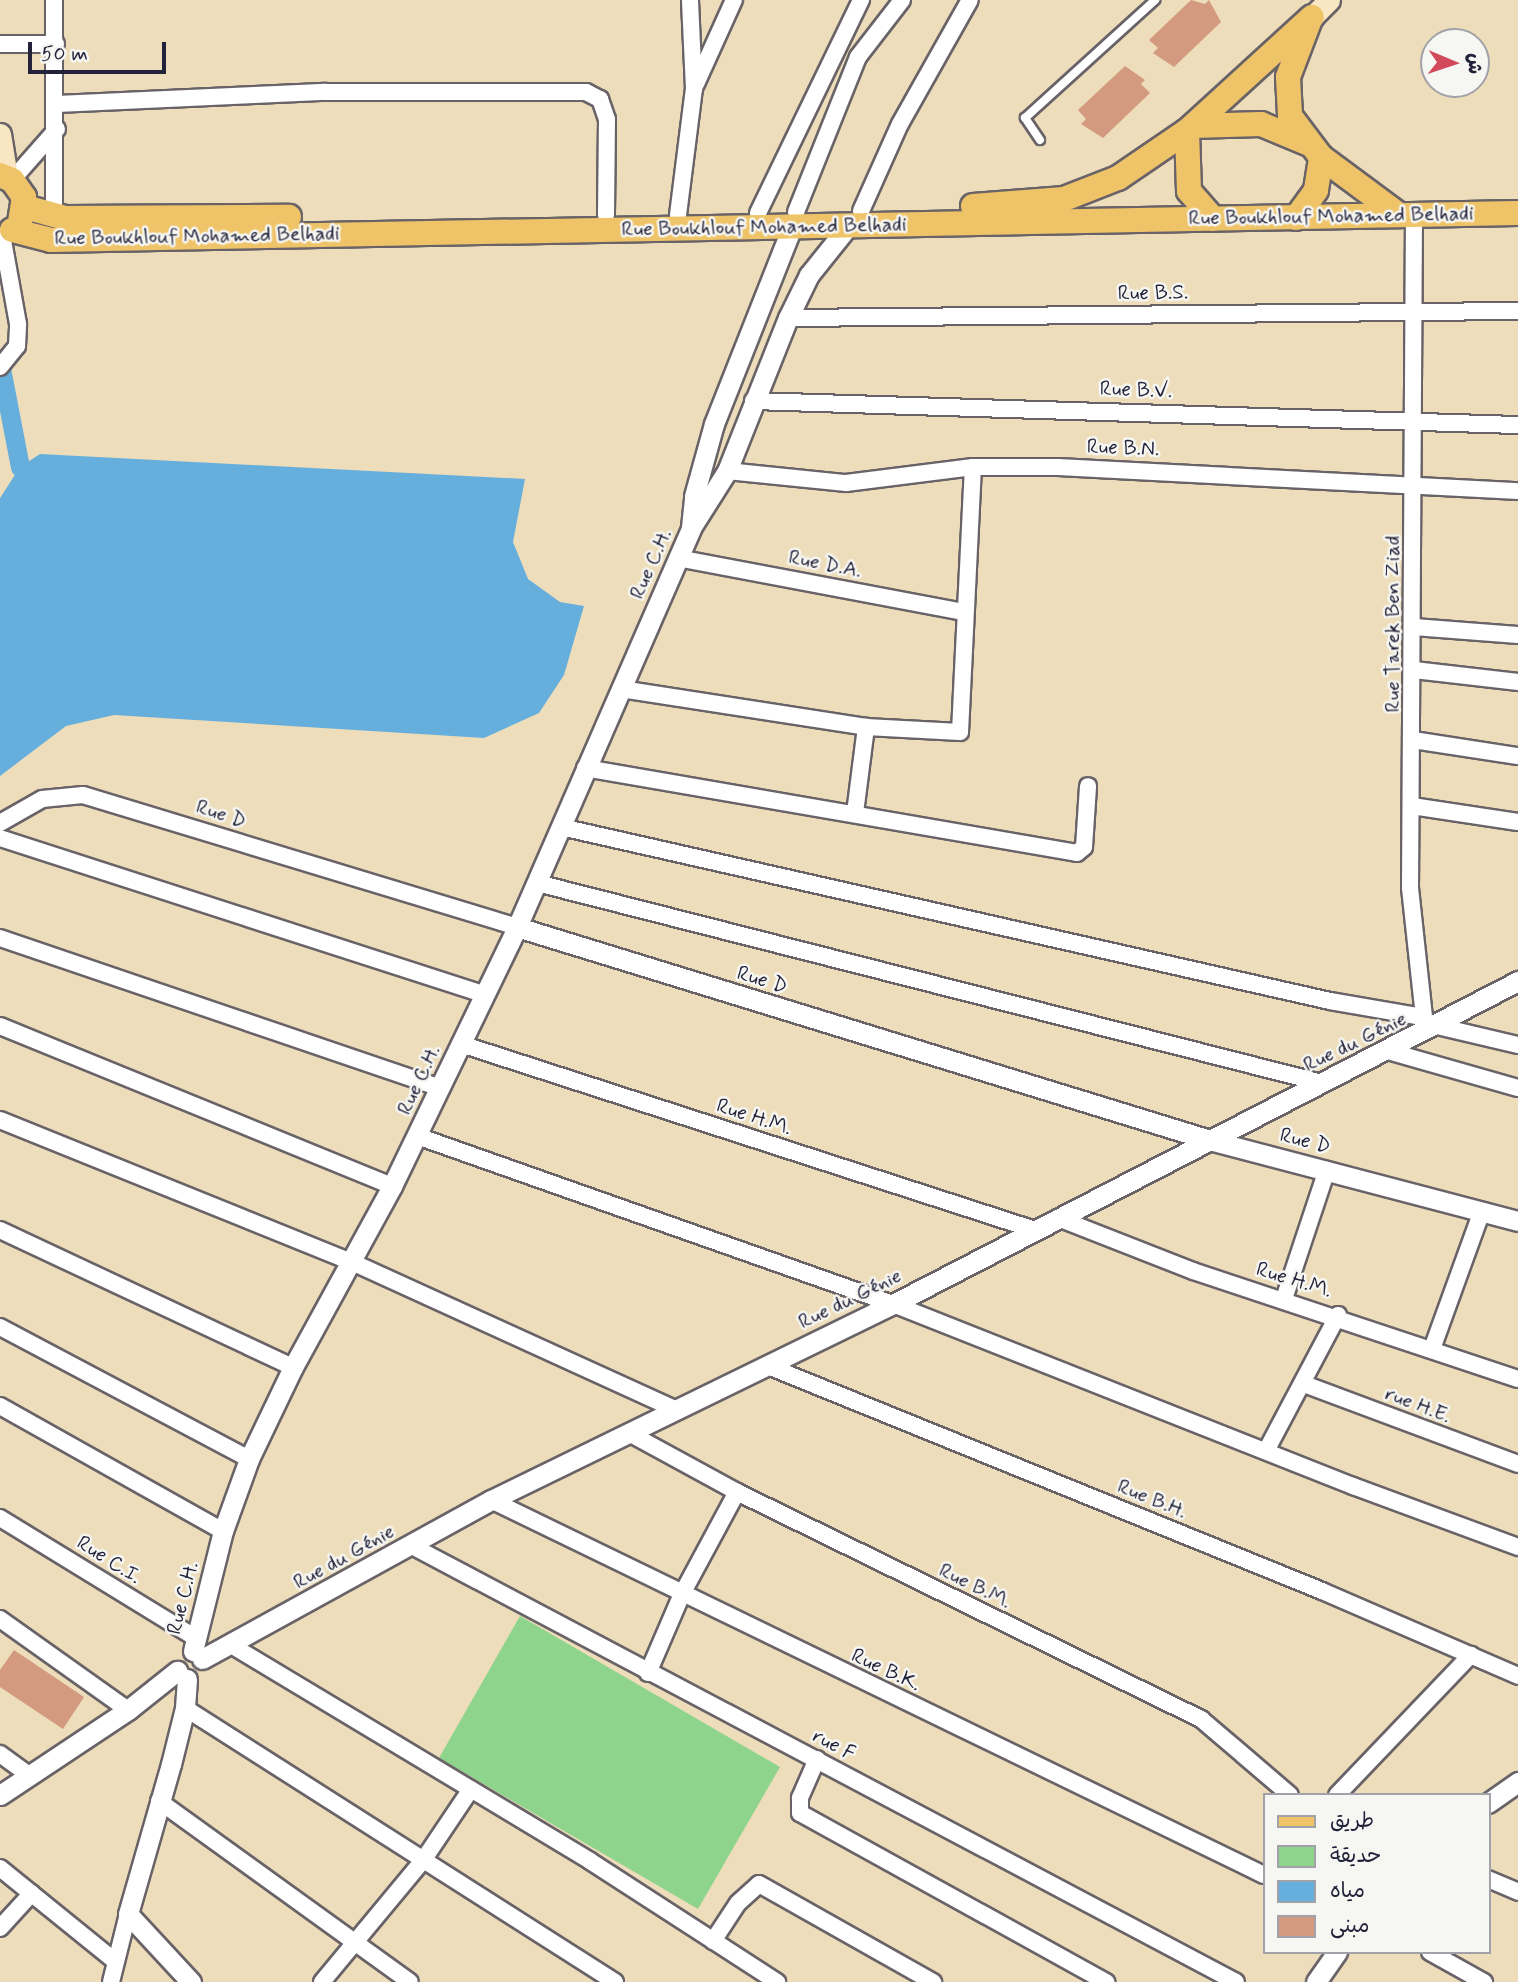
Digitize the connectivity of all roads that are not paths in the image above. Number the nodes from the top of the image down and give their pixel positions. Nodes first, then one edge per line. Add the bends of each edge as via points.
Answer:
1 (54, 0) edge
2 (690, 0) edge
3 (734, 0) edge
4 (861, 0) edge
5 (902, 0) edge
6 (970, 0) edge
7 (1155, 0) edge
8 (1320, 8) edge
9 (845, 32) junction
10 (867, 43) junction
11 (0, 44) edge
12 (56, 44) junction
13 (694, 89) junction
14 (57, 104) junction
15 (57, 129) junction
16 (1190, 129) junction
17 (0, 134) edge
18 (1040, 140) dead end
19 (1315, 150) junction
20 (6, 177) edge
21 (25, 207) junction
22 (758, 213) junction
23 (1518, 213) edge
24 (606, 215) junction
25 (678, 215) junction
26 (1407, 215) junction
27 (54, 217) junction
28 (855, 218) junction
29 (1297, 218) junction
30 (794, 219) junction
31 (1213, 219) junction
32 (5, 234) edge
33 (1415, 311) junction
34 (1518, 311) edge
35 (788, 318) junction
36 (0, 367) edge
37 (753, 401) junction
38 (1415, 420) junction
39 (1518, 425) edge
40 (972, 467) junction
41 (727, 471) junction
42 (1415, 486) junction
43 (1518, 491) edge
44 (691, 528) junction
45 (678, 558) junction
46 (963, 612) junction
47 (1414, 628) junction
48 (1518, 635) edge
49 (1414, 670) junction
50 (1518, 682) edge
51 (621, 689) junction
52 (866, 727) junction
53 (1413, 740) junction
54 (1518, 756) edge
55 (585, 768) junction
56 (1088, 786) dead end
57 (1412, 806) junction
58 (855, 813) junction
59 (1518, 822) edge
60 (0, 823) edge
61 (561, 827) junction
62 (0, 838) edge
63 (537, 883) junction
64 (517, 927) junction
65 (0, 938) edge
66 (1518, 981) edge
67 (483, 994) junction
68 (1429, 1025) junction
69 (0, 1026) edge
70 (461, 1044) junction
71 (1518, 1045) edge
72 (1388, 1051) junction
73 (1322, 1083) junction
74 (440, 1088) junction
75 (1518, 1088) edge
76 (0, 1120) edge
77 (417, 1136) junction
78 (1213, 1141) junction
79 (1327, 1170) junction
80 (392, 1186) junction
81 (1482, 1211) junction
82 (1058, 1218) junction
83 (1518, 1221) edge
84 (0, 1230) edge
85 (1035, 1230) junction
86 (352, 1262) junction
87 (1284, 1299) junction
88 (893, 1304) junction
89 (1338, 1315) junction
90 (0, 1327) edge
91 (1432, 1349) junction
92 (768, 1366) junction
93 (293, 1367) junction
94 (1518, 1379) edge
95 (1304, 1384) junction
96 (0, 1406) edge
97 (674, 1409) junction
98 (629, 1433) junction
99 (1266, 1451) junction
100 (249, 1458) junction
101 (1518, 1464) edge
102 (737, 1492) junction
103 (491, 1500) junction
104 (0, 1518) edge
105 (223, 1531) junction
106 (412, 1546) junction
107 (1518, 1547) edge
108 (682, 1594) junction
109 (0, 1619) edge
110 (231, 1645) junction
111 (197, 1649) junction
112 (1471, 1655) junction
113 (648, 1673) junction
114 (182, 1675) junction
115 (1518, 1676) edge
116 (185, 1708) junction
117 (128, 1710) junction
118 (0, 1754) edge
119 (817, 1759) junction
120 (28, 1774) junction
121 (1518, 1782) edge
122 (471, 1789) junction
123 (1288, 1793) edge
124 (1339, 1793) edge
125 (0, 1795) edge
126 (159, 1801) junction
127 (1490, 1802) edge
128 (424, 1859) junction
129 (0, 1868) edge
130 (1262, 1874) edge
131 (1490, 1880) edge
132 (1518, 1892) edge
133 (32, 1893) junction
134 (128, 1914) junction
135 (0, 1928) edge
136 (356, 1941) junction
137 (713, 1941) junction
138 (1336, 1954) edge
139 (1434, 1954) edge
140 (115, 1961) junction
141 (111, 1982) edge
142 (191, 1982) edge
143 (322, 1982) edge
144 (410, 1982) edge
145 (615, 1982) edge
146 (777, 1982) edge
147 (933, 1982) edge
148 (1106, 1982) edge
149 (1236, 1982) edge
150 (1316, 1982) edge
151 (1484, 1982) edge

1 - 12 street
2 - 13 street
3 - 13 street
4 - 9 street
5 - 10 street
6 - 28 street
7 - 18 lane via 1025,118
8 - 16 main road, Rue Boukhlouf Mohamed Belhadi
8 - 19 main road via 1288,77 1286,95 1290,116
9 - 10 street
9 - 22 street
10 - 30 street
11 - 12 street
12 - 14 street
13 - 25 street
14 - 15 street
14 - 24 street via 326,92 586,92 600,99 607,119
15 - 20 street
15 - 27 street
16 - 19 main road via 1261,124
16 - 28 main road, Rue Boukhlouf Mohamed Belhadi via 1118,178 1064,199
16 - 31 main road via 1189,191
17 - 20 main road
19 - 26 main road
19 - 29 main road via 1316,190
20 - 21 main road via 20,188
21 - 27 main road, Rue Boukhlouf Mohamed Belhadi
21 - 32 main road
22 - 25 main road, Rue Boukhlouf Mohamed Belhadi
22 - 30 main road, Rue Boukhlouf Mohamed Belhadi
23 - 26 main road, Rue Boukhlouf Mohamed Belhadi
24 - 25 main road, Rue Boukhlouf Mohamed Belhadi
24 - 27 main road, Rue Boukhlouf Mohamed Belhadi
26 - 29 main road, Rue Boukhlouf Mohamed Belhadi
26 - 33 street, Rue Tarek Ben Ziad
28 - 30 main road, Rue Boukhlouf Mohamed Belhadi
28 - 31 main road, Rue Boukhlouf Mohamed Belhadi
28 - 35 street, Rue C.H. via 809,275
29 - 31 main road, Rue Boukhlouf Mohamed Belhadi
30 - 32 main road, Rue Boukhlouf Mohamed Belhadi via 51,240
30 - 44 street, Rue C.H. via 714,424 694,496
32 - 36 street via 18,324 17,346
33 - 34 street, Rue B.S.
33 - 35 street, Rue B.S.
33 - 38 street, Rue Tarek Ben Ziad
35 - 37 street, Rue C.H.
37 - 38 street, Rue B.V.
37 - 41 street, Rue C.H.
38 - 39 street, Rue B.V.
38 - 42 street, Rue Tarek Ben Ziad
40 - 41 street, Rue B.N. via 846,484
40 - 42 street, Rue B.N. via 1174,471
40 - 46 street
41 - 44 street, Rue C.H.
42 - 43 street, Rue B.N.
42 - 47 street, Rue Tarek Ben Ziad
44 - 45 street, Rue C.H.
45 - 46 street, Rue D.A.
45 - 51 street, Rue C.H.
46 - 52 street via 960,732
47 - 48 street
47 - 49 street, Rue Tarek Ben Ziad
49 - 50 street
49 - 53 street, Rue Tarek Ben Ziad
51 - 52 street
51 - 55 street, Rue C.H.
52 - 58 street
53 - 54 street
53 - 57 street, Rue Tarek Ben Ziad
55 - 58 street
55 - 61 street, Rue C.H.
56 - 58 street via 1084,847 1077,853
57 - 59 street
57 - 68 street, Rue Tarek Ben Ziad via 1410,888
60 - 64 street, Rue D via 42,799 83,794
61 - 63 street, Rue C.H.
61 - 68 street
62 - 67 street
63 - 64 street, Rue C.H.
63 - 73 street
64 - 67 street, Rue C.H.
64 - 78 street, Rue D
65 - 74 street
66 - 68 street, Rue du Génie
67 - 70 street, Rue C.H.
68 - 71 street
68 - 72 street, Rue du Génie
69 - 80 street
70 - 74 street, Rue C.H.
70 - 85 street, Rue H.M.
72 - 73 street, Rue du Génie
72 - 75 street
73 - 78 street, Rue du Génie
74 - 77 street, Rue C.H.
76 - 86 street
77 - 80 street, Rue C.H.
77 - 88 street
78 - 79 street, Rue D
78 - 82 street, Rue du Génie
79 - 81 street, Rue D
79 - 87 street
80 - 86 street, Rue C.H.
81 - 83 street, Rue D
81 - 91 street
82 - 85 street, Rue du Génie
82 - 87 street, Rue H.M. via 1193,1271
84 - 93 street
85 - 88 street, Rue du Génie
86 - 93 street, Rue C.H.
86 - 97 street
87 - 89 street, Rue H.M.
88 - 92 street, Rue du Génie
88 - 99 street
89 - 91 street, Rue H.M.
89 - 95 street
90 - 100 street
91 - 94 street, Rue H.M.
92 - 97 street, Rue du Génie
92 - 112 street, Rue B.H.
93 - 100 street, Rue C.H.
95 - 99 street
95 - 101 street, rue H.E.
96 - 105 street
97 - 98 street, Rue du Génie
98 - 102 street, Rue B.M.
98 - 103 street, Rue du Génie
99 - 107 street
100 - 105 street, Rue C.H.
102 - 108 street
102 - 123 street, Rue B.M. via 1201,1719
103 - 106 street, Rue du Génie
103 - 108 street, Rue B.K.
104 - 111 street, Rue C.I.
105 - 111 street, Rue C.H.
106 - 110 street, Rue du Génie
106 - 113 street, rue F
108 - 113 street
108 - 130 street, Rue B.K.
109 - 117 street
110 - 111 street, Rue du Génie
110 - 122 street
111 - 114 street via 198,1676
112 - 115 street, Rue B.H.
112 - 124 street
113 - 119 street, rue F
114 - 116 street
114 - 117 street
116 - 126 street
116 - 128 street
117 - 120 street
118 - 120 street
119 - 148 street via 800,1798 800,1813
119 - 149 street, rue F
120 - 125 street
121 - 127 street
122 - 128 street
122 - 137 street
126 - 134 street
126 - 136 street
128 - 136 street
128 - 145 street
129 - 133 street
131 - 132 street
133 - 135 street
133 - 140 street
134 - 140 street
134 - 142 street
136 - 143 street
136 - 144 street
137 - 146 street
137 - 147 street via 738,1903 759,1884
138 - 150 street
139 - 151 street
140 - 141 street

